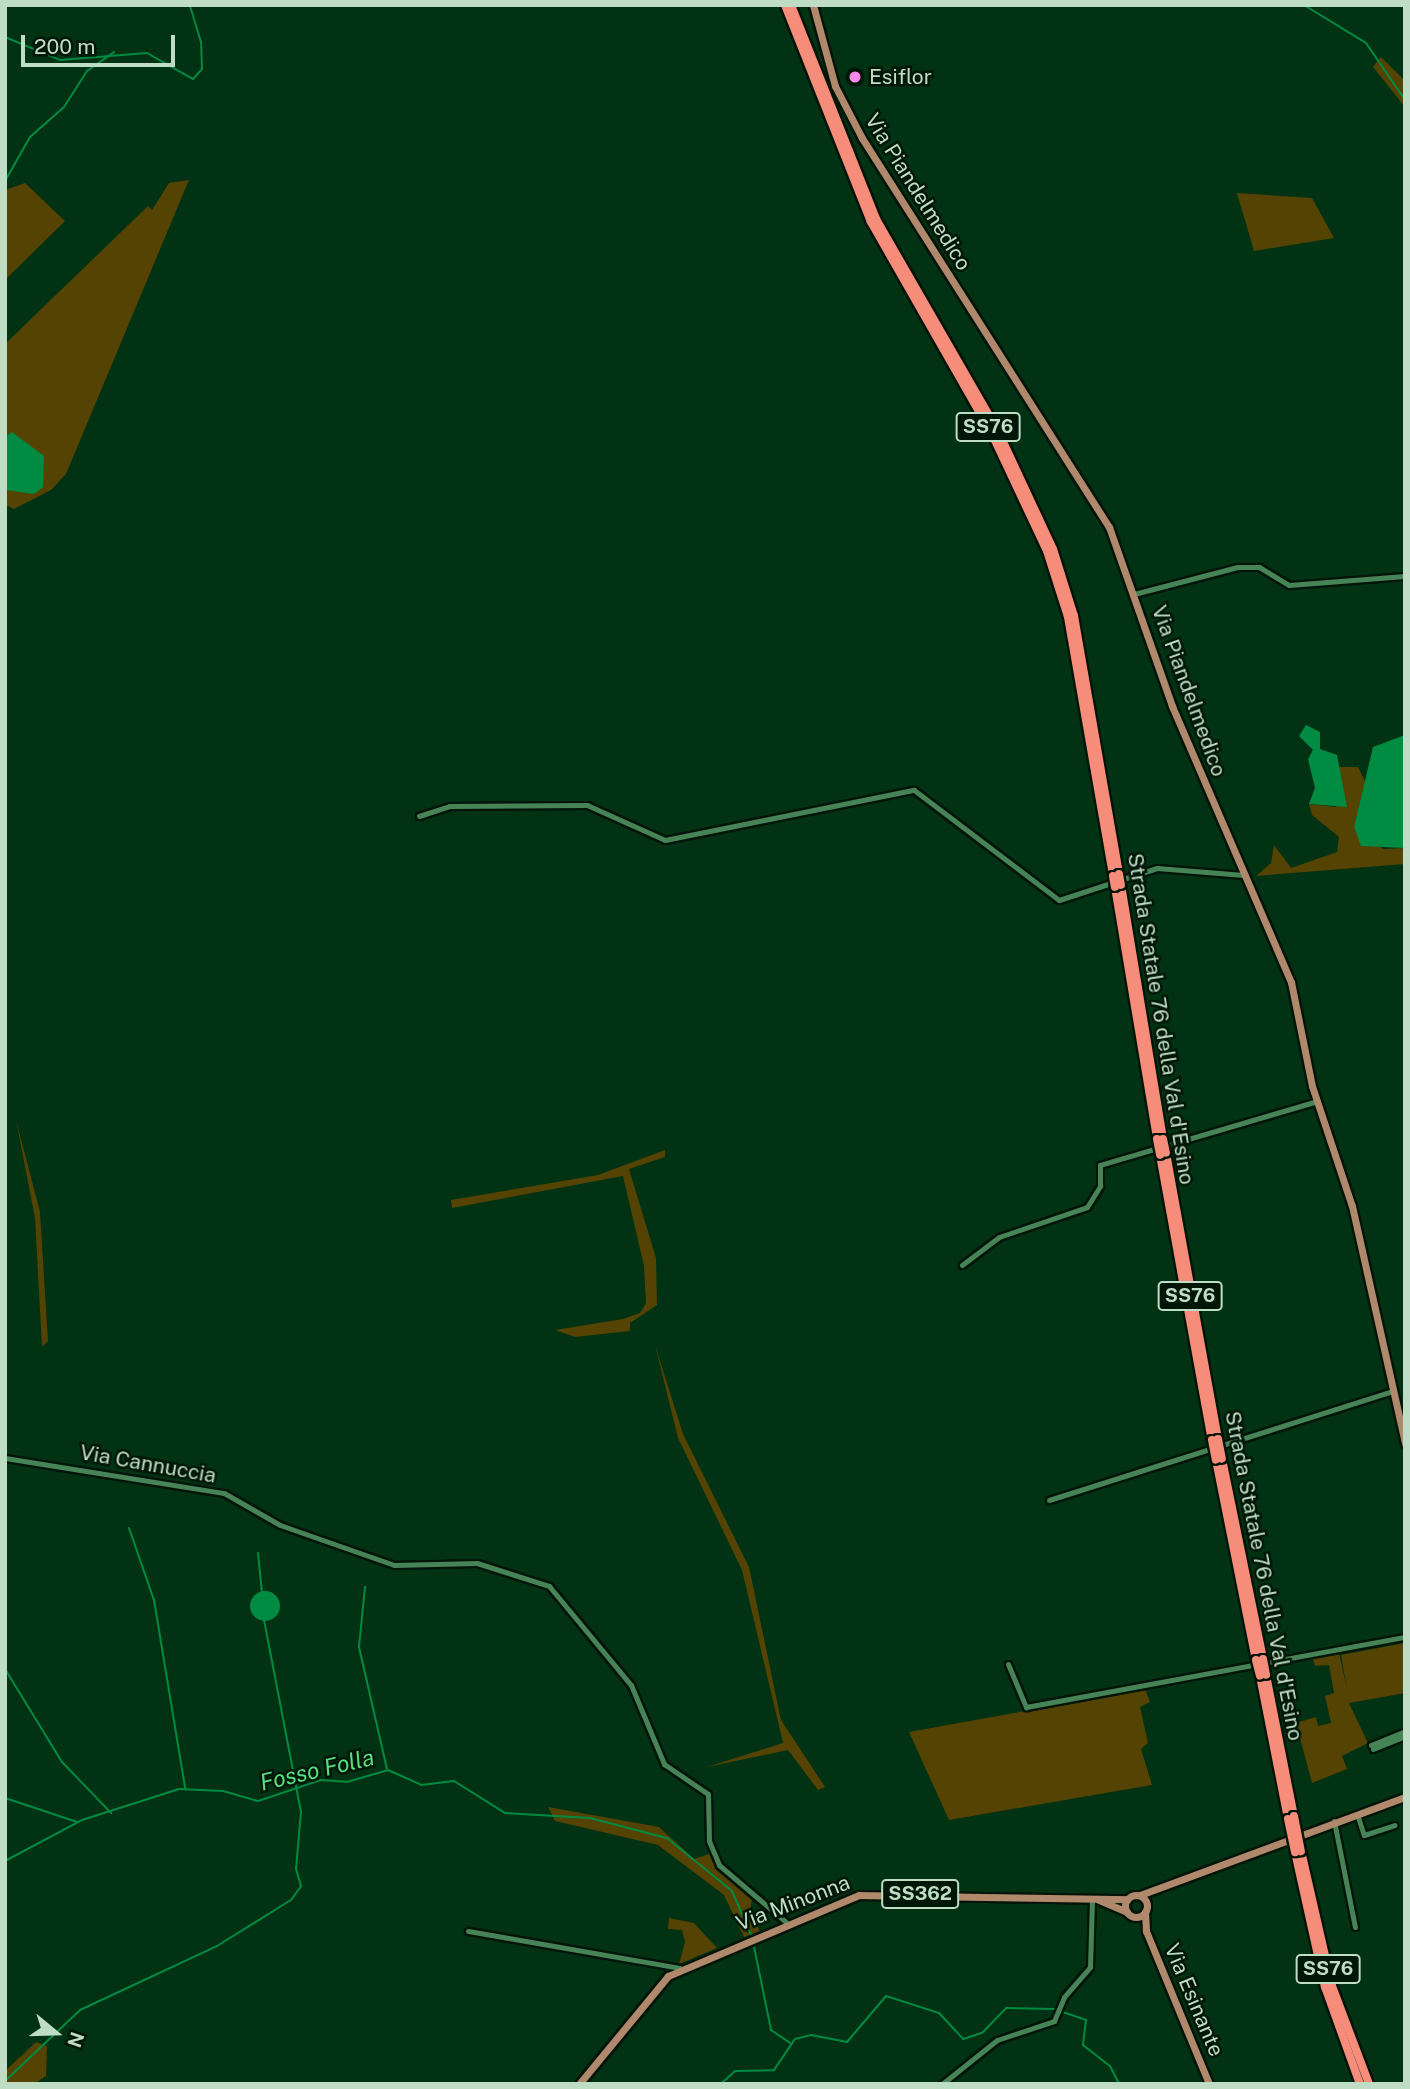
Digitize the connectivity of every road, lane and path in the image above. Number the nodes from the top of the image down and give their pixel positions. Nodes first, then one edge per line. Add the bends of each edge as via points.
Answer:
1 (785, 5) edge
2 (791, 5) edge
3 (813, 5) edge
4 (1405, 576) edge
5 (1135, 594) junction
6 (419, 816) dead end
7 (1116, 875) junction
8 (1244, 876) junction
9 (1317, 1101) junction
10 (962, 1265) dead end
11 (1393, 1391) junction
12 (1405, 1443) edge
13 (5, 1458) edge
14 (1049, 1500) dead end
15 (1405, 1637) edge
16 (1008, 1664) dead end
17 (1405, 1734) edge
18 (1372, 1747) dead end
19 (1405, 1797) edge
20 (1357, 1814) junction
21 (1334, 1821) junction
22 (1394, 1825) dead end
23 (1298, 1851) junction
24 (1154, 1890) junction
25 (1140, 1895) junction
26 (1092, 1898) junction
27 (1127, 1899) junction
28 (1107, 1903) junction
29 (1146, 1908) junction
30 (1092, 1912) junction
31 (1129, 1914) junction
32 (786, 1923) junction
33 (1355, 1927) dead end
34 (1146, 1930) junction
35 (468, 1931) dead end
36 (680, 1968) junction
37 (579, 2084) edge
38 (942, 2084) edge
39 (1209, 2084) edge
40 (1360, 2084) edge
41 (1370, 2084) edge

1 - 7 highway, Strada Statale 76 della Val d'Esino / SS76 via 871,222 992,434 1047,551 1068,617
2 - 7 highway, Strada Statale 76 della Val d'Esino / SS76 via 876,219 998,431 1053,549 1074,616
3 - 5 main road, Via Piandelmedico via 835,86 862,138 1095,499
4 - 5 street via 1289,585 1259,567 1238,567
5 - 8 main road, Via Piandelmedico via 1172,706
6 - 8 street via 450,806 587,805 665,840 915,790 1059,900 1157,868
7 - 23 highway, Strada Statale 76 della Val d'Esino / SS76, bridge via 1215,1439
8 - 9 main road, Via Piandelmedico via 1291,982
9 - 10 street via 1100,1165 1100,1186 1087,1207 999,1237
9 - 11 main road, Via Piandelmedico via 1352,1206
11 - 12 main road, Via Piandelmedico
11 - 14 street
13 - 32 street, Via Cannuccia via 224,1493 280,1525 377,1560 477,1563 549,1586 631,1685 664,1764 708,1794 709,1841 719,1865
15 - 16 street via 1026,1707
17 - 18 street
19 - 20 main road
20 - 21 main road
20 - 22 street via 1364,1835
21 - 24 main road
21 - 33 street
23 - 40 highway, Strada Statale 76 della Val d'Esino / SS76 via 1325,1986
23 - 41 highway, Strada Statale 76 della Val d'Esino / SS76 via 1344,2021
24 - 25 main road
24 - 29 main road
25 - 27 main road, SS362
25 - 29 main road
26 - 27 main road, Via Minonna / SS362
26 - 28 main road, Via Minonna / SS362
26 - 30 street
26 - 32 main road, Via Minonna / SS362 via 878,1893
27 - 31 main road
28 - 30 street
28 - 31 main road, Via Minonna / SS362
29 - 31 main road
29 - 34 main road, Via Esinante / SS362
30 - 38 street via 1090,1967 1048,2026 982,2048
31 - 34 main road, Via Esinante / SS362
32 - 36 main road, Via Minonna / SS362
34 - 39 main road, Via Esinante / SS362
35 - 36 street
36 - 37 main road, Via Minonna / SS362 via 650,1994

